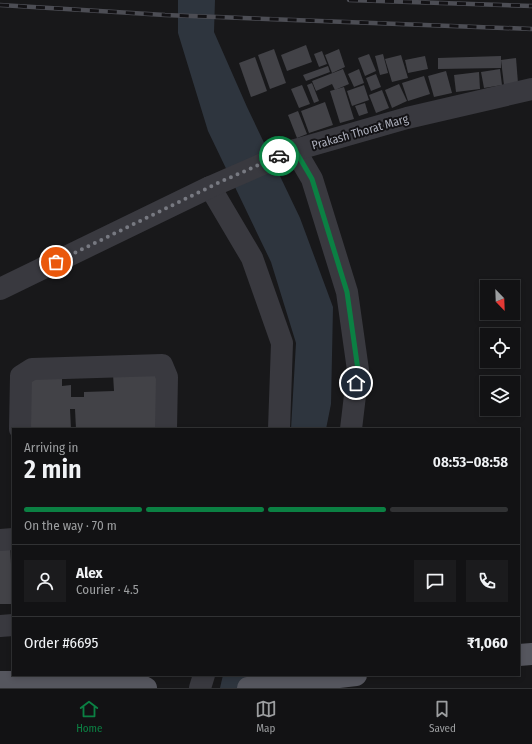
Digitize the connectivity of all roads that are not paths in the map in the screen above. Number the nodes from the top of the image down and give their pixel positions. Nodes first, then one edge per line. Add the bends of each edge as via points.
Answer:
1 (532, 89) edge
2 (288, 153) junction
3 (215, 185) junction
4 (0, 289) edge
5 (20, 428) edge
6 (166, 428) edge
7 (279, 428) edge
8 (351, 428) edge
9 (12, 539) edge
10 (0, 540) edge
11 (0, 626) edge
12 (12, 626) edge
13 (532, 654) edge
14 (520, 655) edge
15 (204, 676) edge
16 (344, 676) edge
17 (331, 677) edge
18 (49, 679) edge
19 (0, 682) edge
20 (123, 683) edge
21 (146, 688) edge
22 (200, 688) edge
23 (248, 688) edge

1 - 2 street, Prakash Thorat Marg via 407,118
2 - 3 street, Prakash Thorat Marg
2 - 8 street via 312,179 347,292 358,370
3 - 4 street, Prakash Thorat Marg
3 - 7 street via 252,258 282,343
5 - 6 street via 20,376 32,369 162,365 167,377
9 - 10 street
11 - 12 street
13 - 14 main road
15 - 22 street
16 - 17 main road
17 - 23 main road
18 - 19 main road
18 - 20 main road
20 - 21 main road

